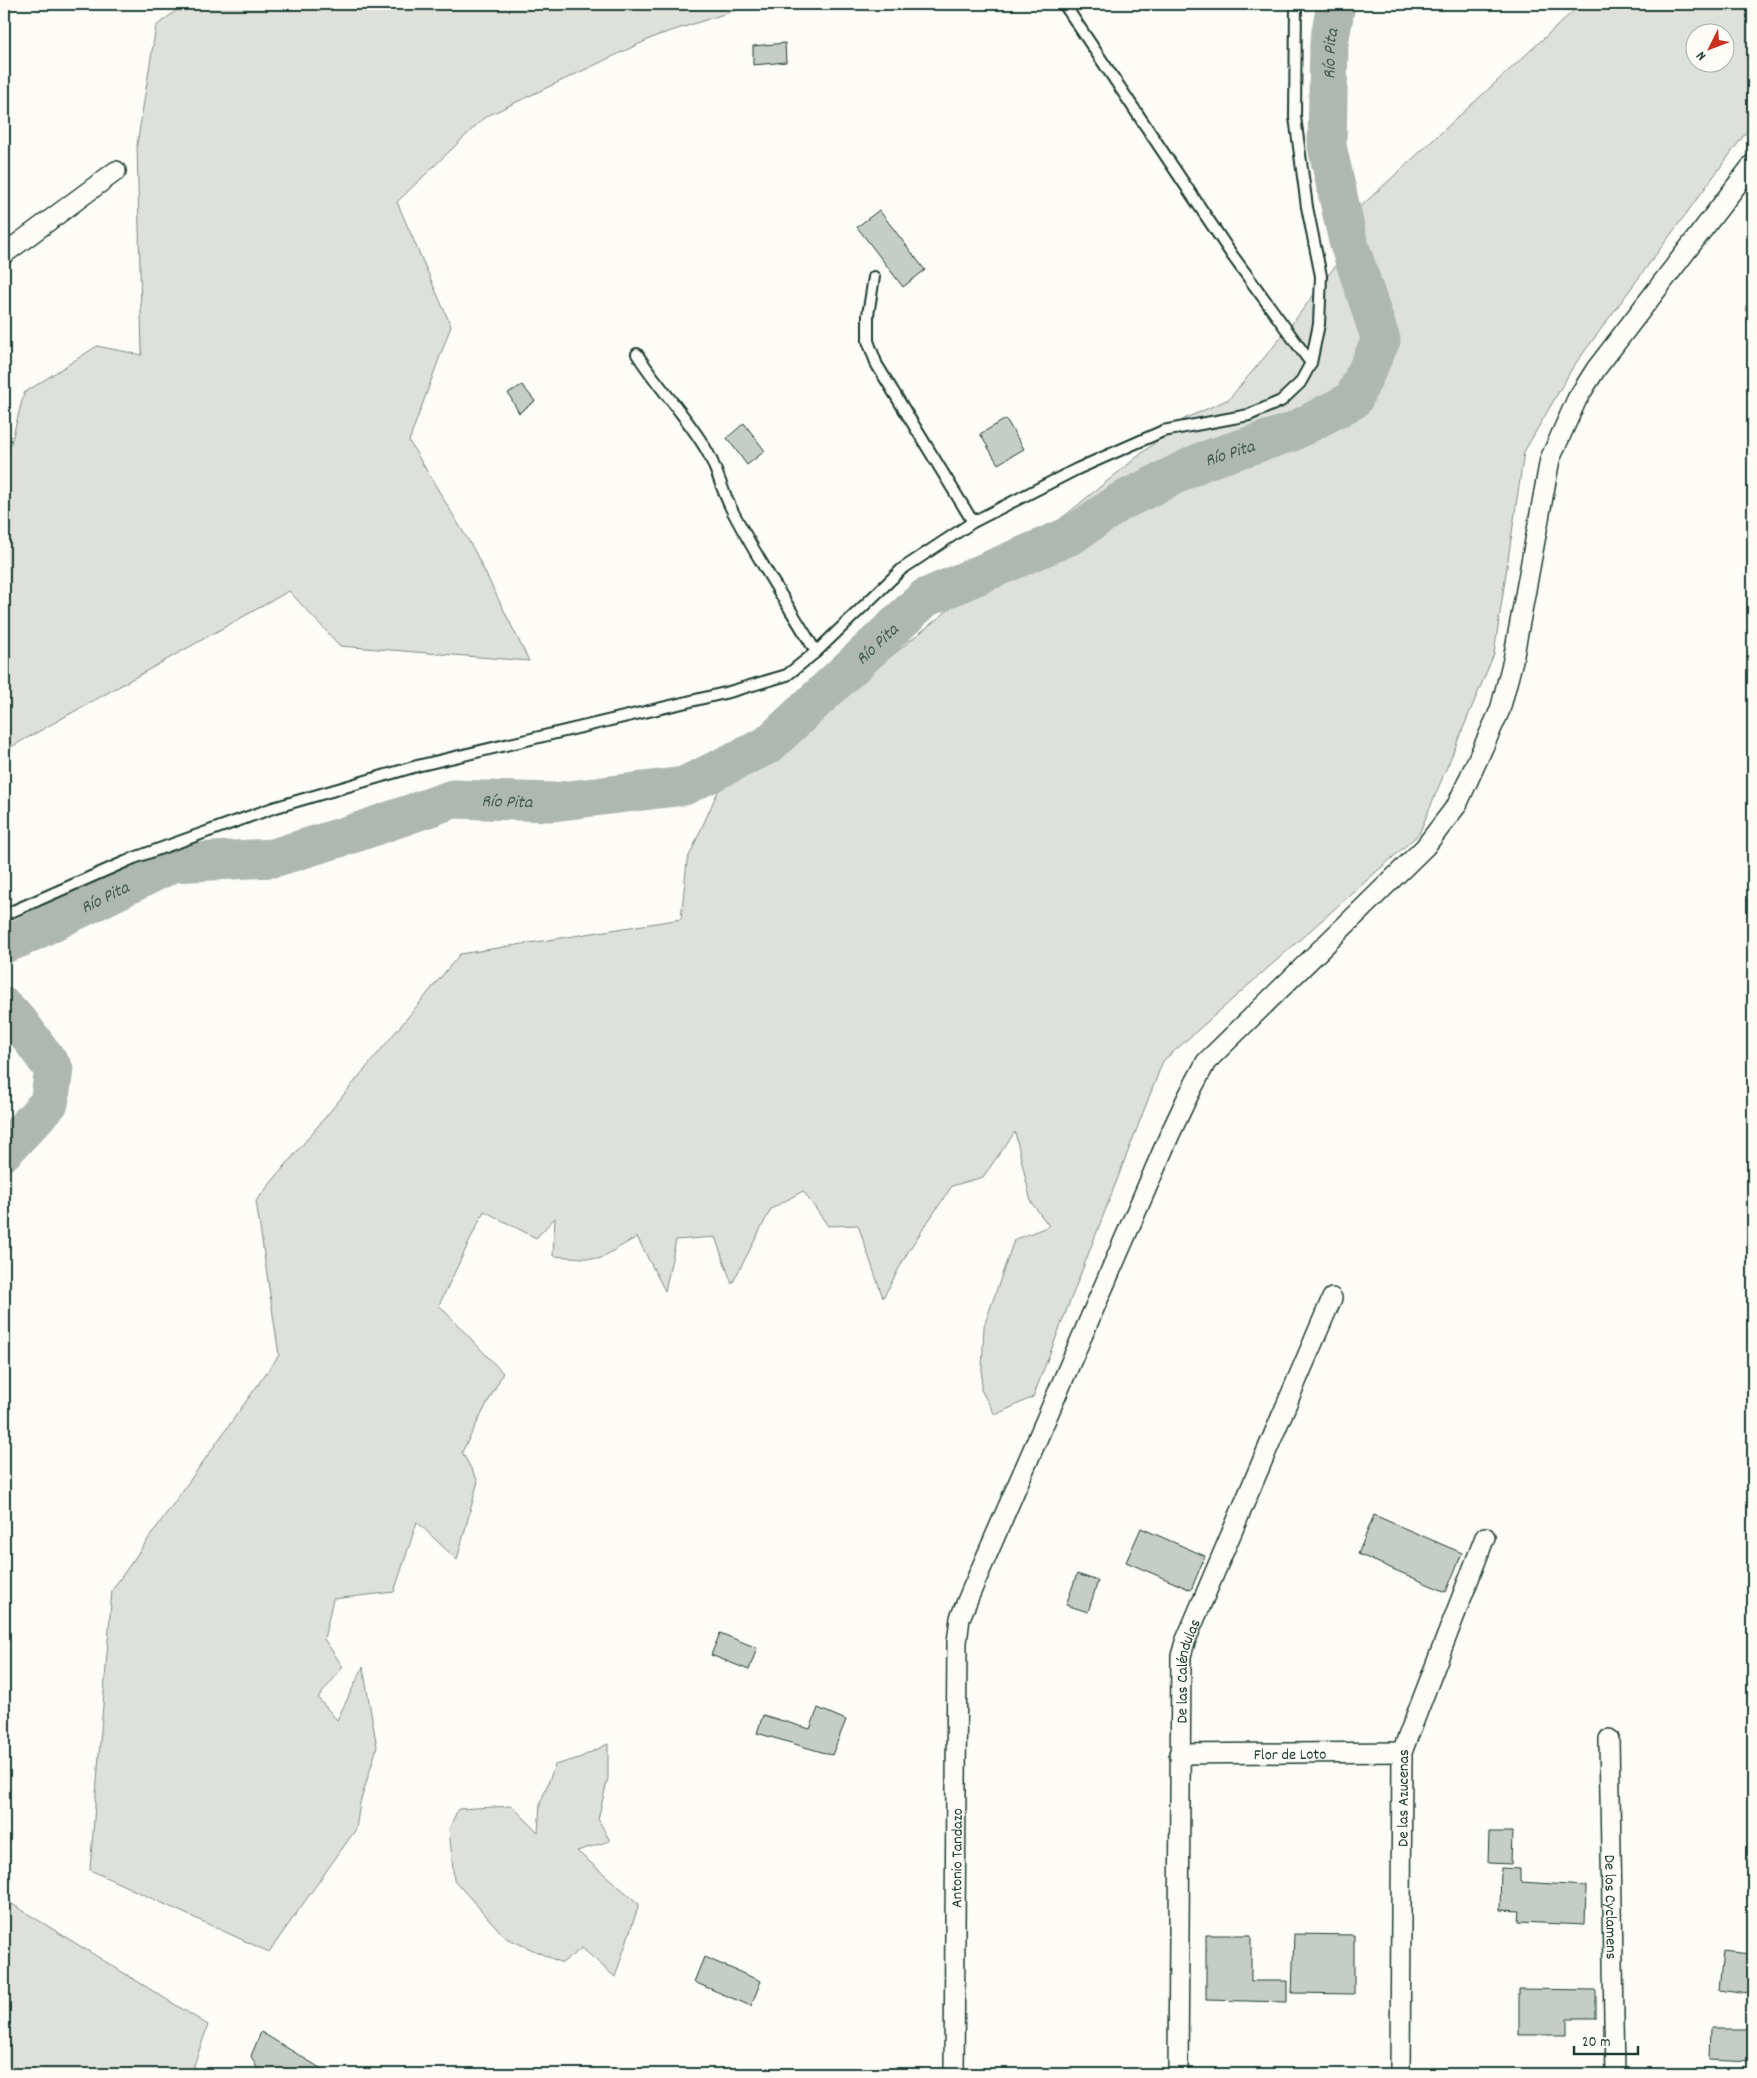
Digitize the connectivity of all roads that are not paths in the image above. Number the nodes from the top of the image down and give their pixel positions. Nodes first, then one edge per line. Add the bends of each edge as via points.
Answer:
1 (1064, 4) edge
2 (1296, 4) edge
3 (1753, 164) edge
4 (116, 171) dead end
5 (4, 254) edge
6 (874, 277) dead end
7 (638, 354) dead end
8 (1310, 363) junction
9 (973, 522) junction
10 (816, 652) junction
11 (4, 915) edge
12 (1332, 1298) dead end
13 (1485, 1536) dead end
14 (1609, 1740) dead end
15 (1402, 1752) junction
16 (1179, 1754) junction
17 (954, 2074) edge
18 (1178, 2074) edge
19 (1400, 2074) edge
20 (1615, 2074) edge

1 - 8 lane via 1232,255
2 - 8 lane via 1295,117 1307,207 1321,276 1319,324
3 - 17 street, Antonio Tandazo via 1596,369 1577,399 1550,459 1513,660 1500,710 1457,805 1425,847 1206,1062 1186,1098 970,1594 960,1618 957,1642
4 - 5 street
6 - 9 lane via 868,341 877,365
7 - 10 lane via 705,447 724,496 746,537
8 - 9 lane via 1300,383 1281,401 1248,415 1163,431 1077,469
9 - 10 lane via 902,568
10 - 11 lane via 787,675 729,692 417,766 273,808 134,858
12 - 16 street, De las Caléndulas via 1182,1649
13 - 15 street, De las Azucenas
14 - 20 street, De los Cyclamens
15 - 16 street, Flor de Loto
15 - 19 street, De las Azucenas
16 - 18 street, De las Caléndulas

